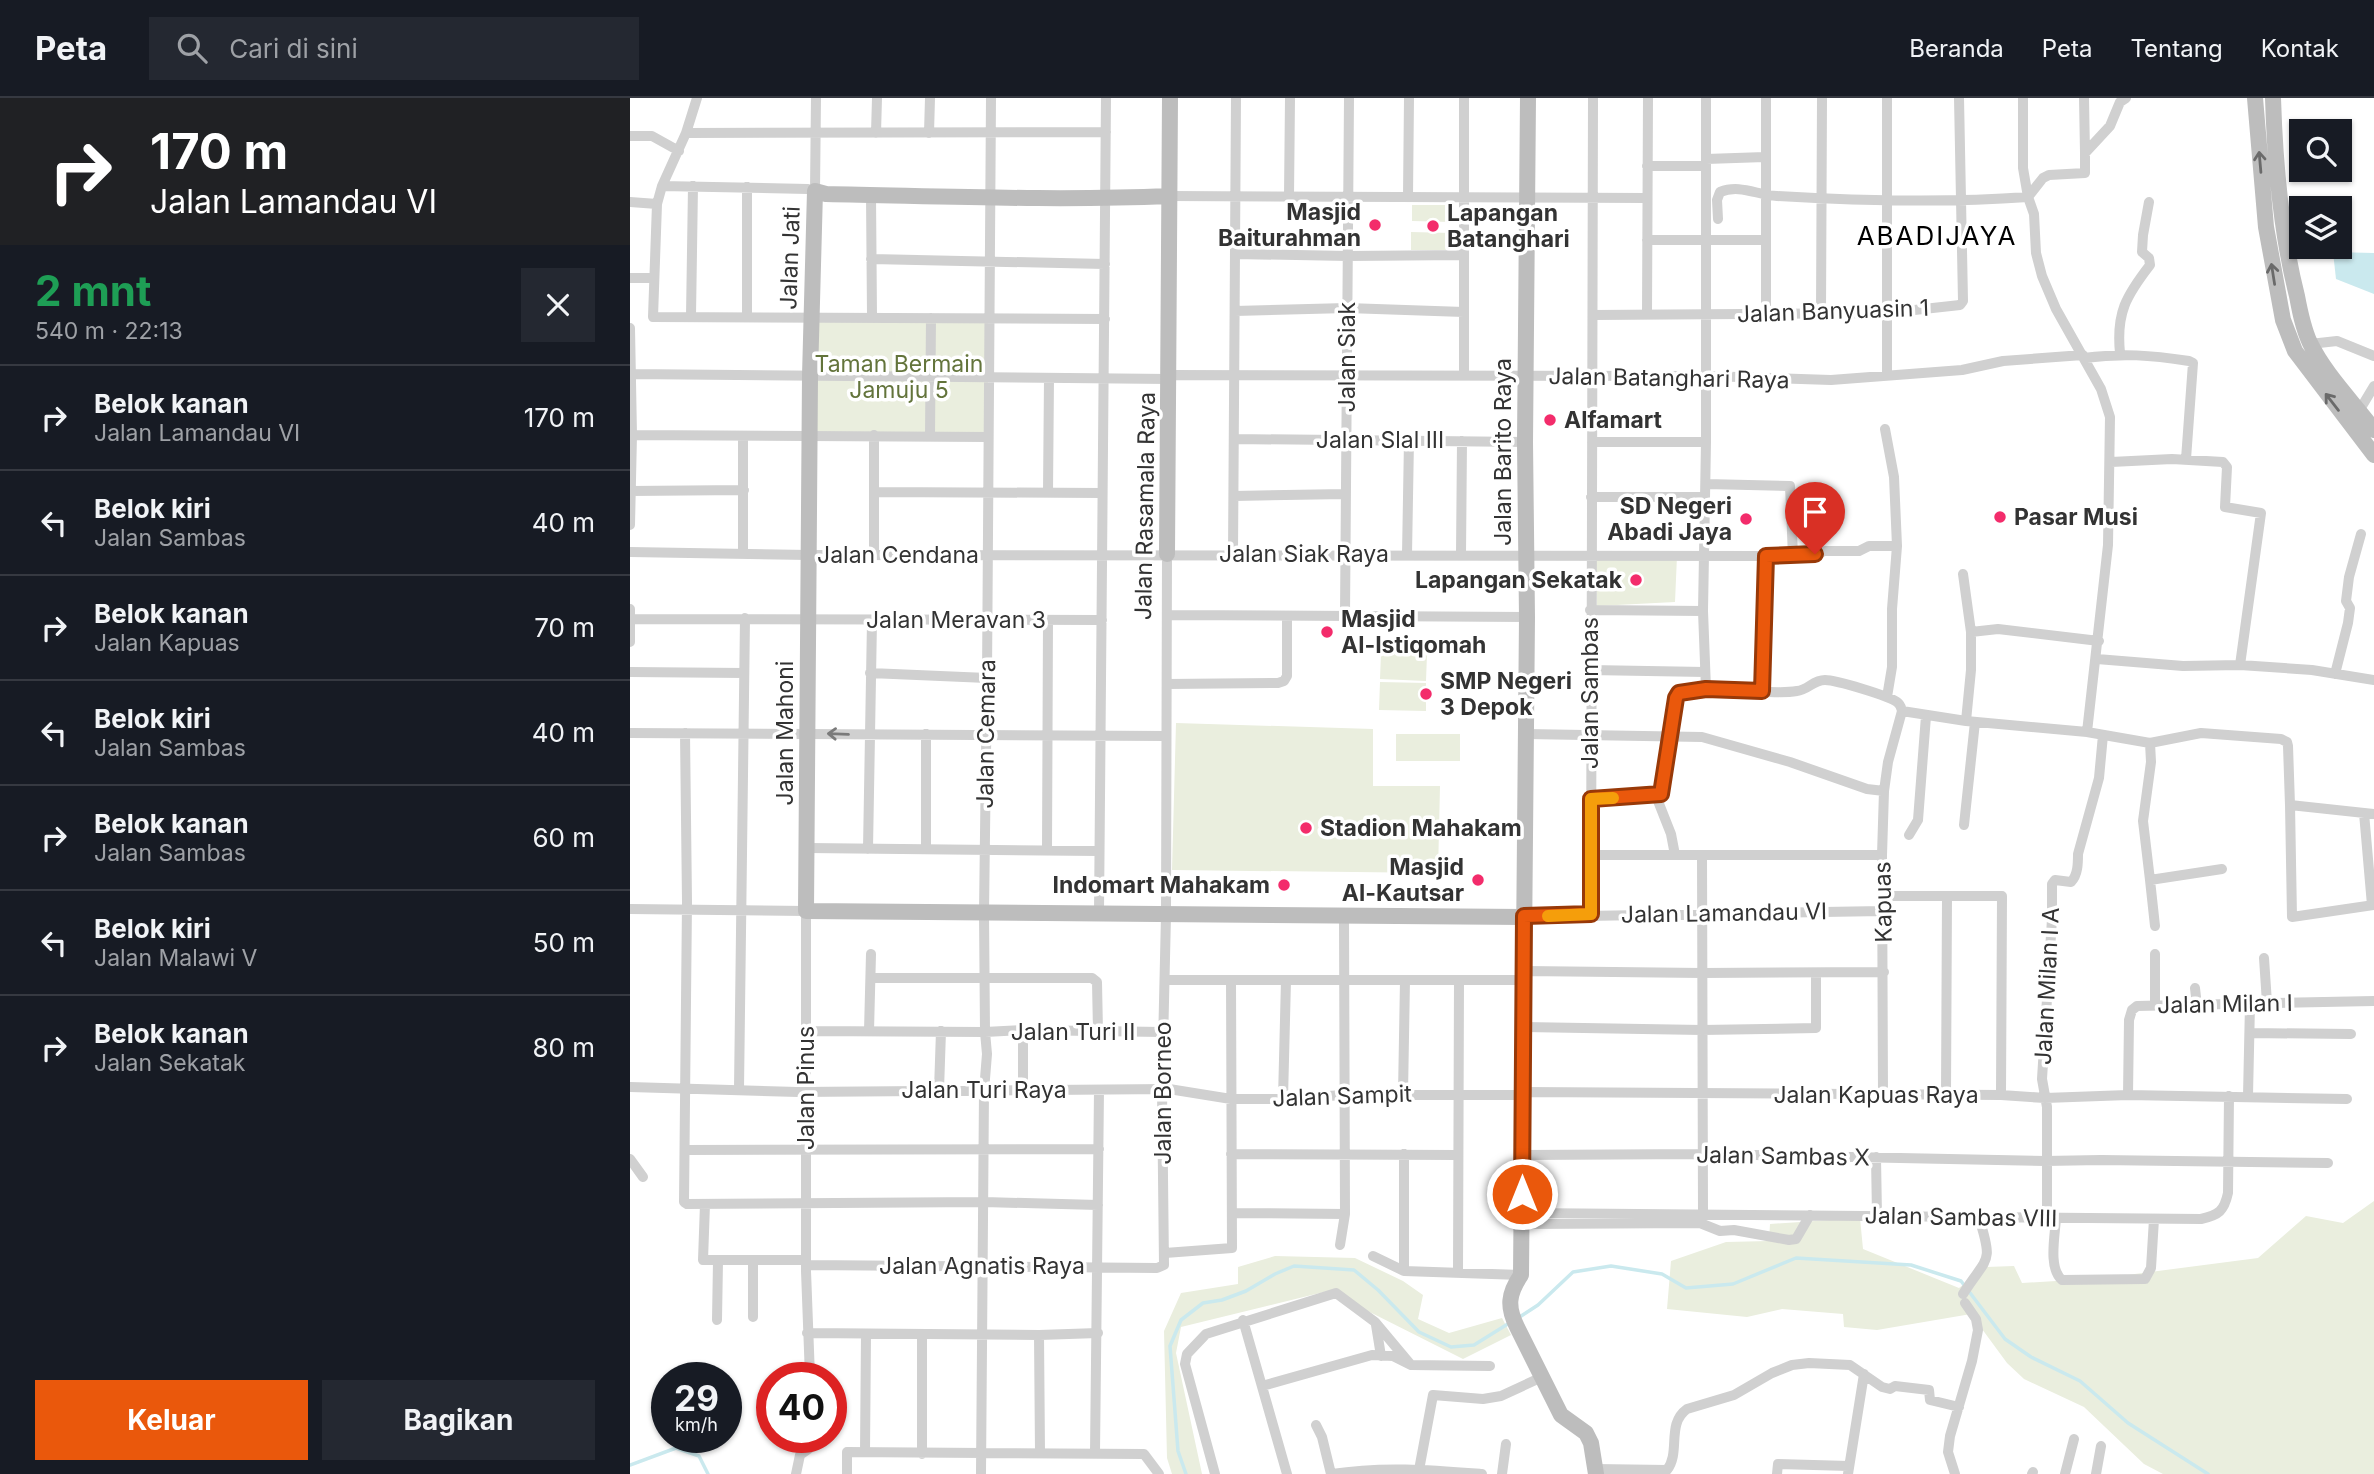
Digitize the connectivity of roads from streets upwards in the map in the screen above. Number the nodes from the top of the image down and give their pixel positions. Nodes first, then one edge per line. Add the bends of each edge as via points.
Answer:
1 (697, 98) edge
2 (816, 98) edge
3 (877, 98) edge
4 (930, 98) edge
5 (991, 98) edge
6 (1106, 98) edge
7 (1170, 98) edge
8 (1236, 98) edge
9 (1290, 98) edge
10 (1349, 98) edge
11 (1409, 98) edge
12 (1464, 98) edge
13 (1528, 98) edge
14 (1593, 98) edge
15 (1648, 98) edge
16 (1706, 98) edge
17 (1766, 98) edge
18 (1822, 98) edge
19 (1887, 98) edge
20 (1959, 98) edge
21 (2023, 98) edge
22 (2084, 98) edge
23 (2126, 98) edge
24 (2255, 98) edge
25 (2273, 98) edge
26 (1106, 132) junction
27 (686, 133) junction
28 (816, 133) junction
29 (877, 133) junction
30 (929, 133) junction
31 (990, 133) junction
32 (630, 135) edge
33 (679, 151) junction
34 (2085, 153) junction
35 (1765, 157) junction
36 (1706, 163) junction
37 (1647, 166) junction
38 (662, 186) junction
39 (693, 186) junction
40 (747, 187) junction
41 (816, 191) junction
42 (871, 195) junction
43 (1169, 196) junction
44 (1235, 196) junction
45 (1289, 196) junction
46 (1349, 196) junction
47 (1408, 196) junction
48 (1464, 196) junction
49 (1766, 196) junction
50 (1527, 197) junction
51 (2028, 197) junction
52 (989, 198) junction
53 (1593, 198) junction
54 (1647, 198) junction
55 (1105, 199) junction
56 (1821, 199) junction
57 (1887, 200) junction
58 (630, 202) edge
59 (1961, 202) junction
60 (2149, 202) dead end
61 (657, 204) junction
62 (1718, 219) dead end
63 (2284, 224) junction
64 (2266, 227) junction
65 (1647, 240) junction
66 (1706, 240) junction
67 (1766, 240) junction
68 (1235, 254) junction
69 (1464, 255) junction
70 (1348, 256) junction
71 (871, 259) junction
72 (989, 263) junction
73 (1105, 264) junction
74 (630, 278) edge
75 (653, 278) junction
76 (1347, 308) junction
77 (1235, 311) junction
78 (1464, 312) junction
79 (1821, 313) junction
80 (1887, 313) junction
81 (1647, 314) junction
82 (1706, 314) junction
83 (1766, 314) junction
84 (691, 316) junction
85 (872, 316) junction
86 (1593, 316) junction
87 (747, 317) junction
88 (811, 318) junction
89 (931, 318) junction
90 (988, 318) junction
91 (1105, 319) junction
92 (2304, 326) junction
93 (630, 328) edge
94 (2288, 336) junction
95 (2310, 344) junction
96 (2120, 354) junction
97 (2374, 356) edge
98 (2084, 357) junction
99 (630, 374) edge
100 (1234, 375) junction
101 (1347, 375) junction
102 (1464, 375) junction
103 (1525, 375) junction
104 (810, 376) junction
105 (1593, 376) junction
106 (1706, 376) junction
107 (1887, 376) junction
108 (929, 377) junction
109 (1169, 377) junction
110 (988, 378) junction
111 (1049, 378) junction
112 (1105, 378) junction
113 (2374, 386) edge
114 (2359, 411) junction
115 (1885, 429) dead end
116 (2374, 430) edge
117 (631, 435) edge
118 (874, 435) junction
119 (930, 435) junction
120 (743, 437) junction
121 (810, 437) junction
122 (988, 437) junction
123 (1234, 439) junction
124 (1346, 440) junction
125 (1409, 440) junction
126 (1462, 441) junction
127 (1525, 442) junction
128 (1592, 442) junction
129 (1706, 442) junction
130 (2374, 455) edge
131 (2186, 460) junction
132 (2111, 462) junction
133 (1706, 484) junction
134 (744, 490) junction
135 (631, 491) edge
136 (875, 492) junction
137 (988, 492) junction
138 (1048, 492) junction
139 (1102, 493) junction
140 (1345, 494) junction
141 (1234, 496) junction
142 (1591, 497) junction
143 (1705, 497) junction
144 (630, 525) edge
145 (2361, 534) dead end
146 (1897, 546) junction
147 (630, 552) edge
148 (743, 554) junction
149 (1102, 554) junction
150 (1167, 554) junction
151 (1233, 554) junction
152 (1345, 554) junction
153 (809, 555) junction
154 (874, 555) junction
155 (988, 555) junction
156 (1407, 555) junction
157 (1461, 555) junction
158 (1526, 555) junction
159 (1590, 555) junction
160 (1704, 555) junction
161 (1766, 556) junction
162 (1793, 556) junction
163 (1963, 574) dead end
164 (630, 609) edge
165 (1590, 610) junction
166 (1703, 611) junction
167 (1167, 615) junction
168 (1287, 616) junction
169 (1345, 616) junction
170 (1527, 617) junction
171 (745, 618) junction
172 (630, 619) edge
173 (809, 619) junction
174 (987, 620) junction
175 (1048, 620) junction
176 (1102, 620) junction
177 (872, 621) junction
178 (1970, 632) junction
179 (2099, 641) junction
180 (630, 642) edge
181 (2097, 659) junction
182 (2240, 665) junction
183 (1590, 670) junction
184 (630, 672) edge
185 (1705, 672) junction
186 (744, 673) junction
187 (870, 673) junction
188 (2335, 674) junction
189 (988, 678) junction
190 (2374, 680) edge
191 (1167, 684) junction
192 (1706, 689) junction
193 (1762, 691) junction
194 (1886, 697) junction
195 (1902, 711) junction
196 (1926, 716) junction
197 (1970, 721) junction
198 (743, 732) junction
199 (2088, 732) junction
200 (630, 733) edge
201 (685, 733) junction
202 (807, 733) junction
203 (870, 734) junction
204 (926, 734) junction
205 (1526, 734) junction
206 (1591, 735) junction
207 (2103, 735) junction
208 (986, 736) junction
209 (1046, 736) junction
210 (1102, 736) junction
211 (1167, 736) junction
212 (1669, 736) junction
213 (2150, 743) junction
214 (1884, 791) junction
215 (1656, 796) junction
216 (1591, 799) junction
217 (2290, 805) junction
218 (2369, 814) edge
219 (1964, 825) dead end
220 (1909, 835) dead end
221 (808, 848) junction
222 (868, 849) junction
223 (926, 849) junction
224 (985, 851) junction
225 (1047, 851) junction
226 (1099, 851) junction
227 (1591, 855) junction
228 (1675, 855) junction
229 (1702, 855) junction
230 (1882, 855) junction
231 (2222, 869) dead end
232 (2150, 880) junction
233 (1883, 896) junction
234 (1947, 896) junction
235 (2373, 905) edge
236 (630, 909) edge
237 (741, 909) junction
238 (687, 910) junction
239 (806, 911) junction
240 (1883, 912) junction
241 (984, 913) junction
242 (1099, 913) junction
243 (1591, 914) junction
244 (1703, 914) junction
245 (1166, 915) junction
246 (1345, 916) junction
247 (1524, 916) junction
248 (2155, 926) dead end
249 (871, 954) dead end
250 (2155, 954) dead end
251 (2264, 958) dead end
252 (1816, 972) junction
253 (1884, 972) junction
254 (1702, 973) junction
255 (1524, 976) junction
256 (984, 977) junction
257 (871, 978) junction
258 (1165, 980) junction
259 (1231, 980) junction
260 (1286, 980) junction
261 (1344, 980) junction
262 (1459, 980) junction
263 (1405, 981) junction
264 (2195, 988) dead end
265 (2369, 1001) edge
266 (2267, 1003) junction
267 (2250, 1004) junction
268 (2155, 1005) junction
269 (2197, 1006) junction
270 (1524, 1027) junction
271 (1023, 1030) junction
272 (1702, 1030) junction
273 (807, 1031) junction
274 (869, 1031) junction
275 (941, 1031) junction
276 (985, 1032) junction
277 (1098, 1032) junction
278 (1162, 1032) junction
279 (2250, 1033) junction
280 (2351, 1034) dead end
281 (630, 1087) edge
282 (684, 1088) junction
283 (739, 1089) junction
284 (1162, 1089) junction
285 (939, 1090) junction
286 (1023, 1090) junction
287 (1099, 1090) junction
288 (806, 1091) junction
289 (984, 1091) junction
290 (1459, 1093) junction
291 (1522, 1093) junction
292 (1403, 1094) junction
293 (1702, 1094) junction
294 (1343, 1095) junction
295 (1883, 1095) junction
296 (1946, 1095) junction
297 (2001, 1096) junction
298 (2128, 1096) junction
299 (2230, 1096) junction
300 (2248, 1096) junction
301 (1231, 1098) junction
302 (2045, 1098) junction
303 (1283, 1099) junction
304 (2347, 1099) dead end
305 (984, 1148) junction
306 (806, 1149) junction
307 (1099, 1149) junction
308 (685, 1150) junction
309 (1231, 1154) junction
310 (1345, 1154) junction
311 (1404, 1154) junction
312 (1703, 1154) junction
313 (1458, 1155) junction
314 (1522, 1155) junction
315 (1876, 1157) junction
316 (630, 1159) edge
317 (2045, 1161) junction
318 (2230, 1161) junction
319 (2328, 1163) dead end
320 (643, 1177) dead end
321 (984, 1202) junction
322 (806, 1203) junction
323 (705, 1204) junction
324 (1098, 1205) junction
325 (1232, 1213) junction
326 (1703, 1213) junction
327 (1345, 1214) junction
328 (1810, 1215) junction
329 (1877, 1216) junction
330 (1522, 1218) junction
331 (1979, 1218) junction
332 (2051, 1218) junction
333 (2154, 1219) junction
334 (1340, 1245) dead end
335 (1165, 1253) junction
336 (1373, 1256) dead end
337 (718, 1261) junction
338 (753, 1261) junction
339 (806, 1263) junction
340 (984, 1266) junction
341 (1097, 1267) junction
342 (1157, 1268) joint
343 (1404, 1271) junction
344 (1458, 1272) junction
345 (1521, 1275) junction
346 (753, 1317) dead end
347 (717, 1320) dead end
348 (1243, 1321) junction
349 (1375, 1322) junction
350 (807, 1333) junction
351 (982, 1333) junction
352 (1098, 1333) junction
353 (866, 1334) junction
354 (922, 1334) junction
355 (1039, 1335) junction
356 (1381, 1356) junction
357 (809, 1362) edge
358 (1411, 1365) junction
359 (1490, 1366) dead end
360 (1864, 1374) junction
361 (1542, 1377) junction
362 (1262, 1386) junction
363 (1959, 1407) junction
364 (1316, 1425) dead end
365 (2074, 1439) dead end
366 (1506, 1444) dead end
367 (2101, 1446) dead end
368 (865, 1452) junction
369 (803, 1453) edge
370 (1040, 1453) junction
371 (1095, 1453) junction
372 (922, 1454) junction
373 (981, 1455) junction
374 (1849, 1470) edge
375 (1414, 1471) edge
376 (1596, 1472) edge
377 (796, 1474) edge
378 (847, 1474) edge
379 (981, 1474) edge
380 (1159, 1474) edge
381 (1215, 1474) edge
382 (1287, 1474) edge
383 (1331, 1474) edge
384 (1482, 1474) edge
385 (1502, 1474) edge
386 (1777, 1474) edge
387 (1955, 1474) edge
388 (2064, 1474) edge
389 (2096, 1474) edge

1 - 27 street
2 - 28 street
3 - 29 street
4 - 30 street
5 - 31 street, Jalan Cemara
6 - 26 street
7 - 43 street, Jalan Rasamala Raya
8 - 44 street
9 - 45 street
10 - 46 street, Jalan Siak
11 - 47 street
12 - 48 street
13 - 50 street, Jalan Barito Raya
14 - 53 street, Jalan Sambas
15 - 37 street
16 - 36 street
17 - 35 street
18 - 56 street
19 - 57 street
20 - 59 street
21 - 51 street via 2023,168
22 - 34 street
23 - 34 street
64 -> 24 street
25 - 63 street
26 - 31 street
26 - 55 street
27 - 28 street
27 - 33 street
28 - 29 street
28 - 41 street
29 - 30 street
30 - 31 street
31 - 52 street, Jalan Cemara
32 - 33 street via 652,136
33 - 38 street
34 - 51 street via 2085,173 2049,174
35 - 36 street
35 - 49 street
36 - 37 street
36 - 66 street
37 - 54 street
38 - 39 street
38 - 61 street
39 - 40 street
39 - 84 street
40 - 41 street
40 - 87 street
41 - 42 street, Jalan Jati
41 - 88 street, Jalan Jati
42 - 52 street, Jalan Jati
42 - 71 street
43 - 44 street
43 - 55 street, Jalan Jati
43 - 109 street, Jalan Rasamala Raya
44 - 45 street
44 - 68 street
45 - 46 street
46 - 47 street
46 - 70 street, Jalan Siak
47 - 48 street
48 - 50 street
48 - 69 street
49 - 56 street
49 - 62 street via 1728,188 1717,200
49 - 67 street
50 - 53 street
50 - 103 street, Jalan Barito Raya
51 - 59 street
51 - 98 street via 2042,276
52 - 55 street, Jalan Jati
52 - 72 street, Jalan Cemara
53 - 54 street
53 - 86 street, Jalan Sambas
54 - 65 street
55 - 73 street
56 - 57 street
56 - 79 street
57 - 59 street
57 - 80 street
58 - 61 street
59 - 80 street, Jalan Banyuasin 1 via 1963,301
60 - 96 street via 2142,252 2150,265 2127,294
61 - 75 street
63 - 64 street
63 - 92 street
94 -> 64 street
65 - 66 street
65 - 81 street
66 - 67 street
66 - 82 street
67 - 83 street
68 - 70 street
68 - 77 street
69 - 70 street
69 - 78 street
70 - 76 street, Jalan Siak
71 - 72 street
71 - 85 street
72 - 73 street
72 - 90 street, Jalan Cemara
73 - 91 street
74 - 75 street
75 - 84 street via 653,317
76 - 77 street
76 - 78 street
76 - 101 street, Jalan Siak
77 - 100 street
78 - 102 street
79 - 80 street, Jalan Banyuasin 1
79 - 83 street, Jalan Banyuasin 1
80 - 107 street
81 - 82 street, Jalan Banyuasin 1
81 - 86 street, Jalan Banyuasin 1
82 - 83 street, Jalan Banyuasin 1
82 - 106 street
84 - 87 street
85 - 88 street
85 - 89 street
86 - 105 street, Jalan Sambas
87 - 88 street
88 - 104 street, Jalan Jati
89 - 90 street
89 - 108 street
90 - 91 street
90 - 110 street, Jalan Cemara
91 - 112 street
92 - 94 street
92 - 95 street
93 - 99 street
130 -> 94 street via 2308,371
95 - 97 street via 2337,341
95 - 114 street
96 - 98 street, Jalan Batanghari Raya
96 - 131 street, Jalan Batanghari Raya via 2193,363
98 - 107 street, Jalan Batanghari Raya via 2003,361 1962,370
98 - 132 street via 2109,408
99 - 104 street, Jalan Batanghari Raya
99 - 117 street
100 - 101 street, Jalan Batanghari Raya
100 - 109 street, Jalan Batanghari Raya
100 - 123 street
101 - 102 street, Jalan Batanghari Raya
101 - 124 street, Jalan Siak
102 - 103 street, Jalan Batanghari Raya
103 - 105 street, Jalan Batanghari Raya
103 - 127 street, Jalan Barito Raya
104 - 108 street, Jalan Batanghari Raya
104 - 121 street, Jalan Jati
105 - 106 street, Jalan Batanghari Raya
105 - 128 street, Jalan Sambas
106 - 107 street, Jalan Batanghari Raya via 1798,380
106 - 129 street
108 - 110 street, Jalan Batanghari Raya
108 - 119 street
109 - 112 street, Jalan Batanghari Raya
109 - 150 street, Jalan Rasamala Raya
110 - 111 street, Jalan Batanghari Raya
110 - 122 street, Jalan Cemara
111 - 112 street, Jalan Batanghari Raya
111 - 138 street
112 - 139 street
113 - 114 street
114 - 116 street
115 - 146 street via 1894,477
117 - 120 street
117 - 135 street
118 - 119 street
118 - 121 street
118 - 136 street
119 - 122 street
120 - 121 street
120 - 134 street
121 - 153 street, Jalan Jati
122 - 137 street, Jalan Cemara
123 - 124 street, Jalan Slal III
123 - 141 street
124 - 125 street, Jalan Slal III
124 - 140 street, Jalan Siak
125 - 126 street, Jalan Slal III
125 - 156 street
126 - 127 street, Jalan Slal III
126 - 157 street
127 - 158 street, Jalan Barito Raya
128 - 129 street
128 - 142 street, Jalan Sambas
129 - 133 street
131 - 132 street
131 - 182 street via 2226,464 2225,507 2261,513
132 - 179 street
133 - 143 street
133 - 162 street via 1790,486
134 - 135 street
134 - 148 street
135 - 144 street
136 - 137 street
136 - 154 street
137 - 138 street
137 - 155 street, Jalan Cemara
138 - 139 street
139 - 149 street
140 - 141 street
140 - 152 street, Jalan Siak
141 - 151 street
142 - 143 street
142 - 159 street, Jalan Sambas
143 - 160 street
145 - 188 street via 2349,576 2348,623
146 - 162 street, Jalan Siak Raya via 1869,545 1859,551
146 - 194 street via 1892,667
147 - 148 street, Jalan Cendana
148 - 153 street, Jalan Cendana
149 - 150 street, Jalan Cendana
149 - 155 street, Jalan Cendana
149 - 176 street
150 - 151 street, Jalan Siak Raya
150 - 167 street, Jalan Rasamala Raya
151 - 152 street, Jalan Siak Raya
152 - 156 street, Jalan Siak Raya
152 - 169 street, Jalan Siak
153 - 154 street, Jalan Cendana
153 - 173 street, Jalan Mahoni
154 - 155 street, Jalan Cendana
155 - 174 street, Jalan Cemara
156 - 157 street, Jalan Siak Raya
157 - 158 street, Jalan Siak Raya
158 - 159 street, Jalan Siak Raya
158 - 170 street, Jalan Barito Raya
159 - 160 street, Jalan Siak Raya
159 - 165 street, Jalan Sambas
160 - 161 street, Jalan Siak Raya
160 - 166 street
161 - 162 street, Jalan Siak Raya
161 - 193 street
163 - 178 street
164 - 172 street
165 - 166 street
165 - 183 street, Jalan Sambas
166 - 185 street
167 - 168 street
167 - 191 street, Jalan Rasamala Raya
168 - 169 street
168 - 191 street via 1284,681
169 - 170 street
170 - 205 street, Jalan Barito Raya
171 - 172 street, Jalan Meravan 3
171 - 173 street, Jalan Meravan 3
171 - 186 street
172 - 180 street
173 - 177 street, Jalan Meravan 3
173 - 202 street, Jalan Mahoni
174 - 175 street, Jalan Meravan 3
174 - 177 street, Jalan Meravan 3
174 - 189 street, Jalan Cemara
175 - 176 street, Jalan Meravan 3
175 - 209 street
176 - 210 street
177 - 187 street
178 - 179 street via 1998,629
178 - 197 street
179 - 181 street
181 - 182 street
181 - 199 street
182 - 188 street
183 - 185 street
183 - 206 street, Jalan Sambas
184 - 186 street
185 - 192 street
186 - 198 street
187 - 189 street
187 - 203 street
188 - 190 street
189 - 208 street, Jalan Cemara
191 - 211 street, Jalan Rasamala Raya
192 - 193 street
192 - 212 street via 1679,693
193 - 194 street via 1800,691 1825,680
194 - 195 street via 1898,702
195 - 196 street
195 - 214 street, Kapuas
196 - 197 street
196 - 220 street via 1918,820
197 - 199 street
197 - 219 street
198 - 201 street
198 - 202 street
198 - 237 street
199 - 207 street
200 - 201 street
201 - 238 street
203 -> 202 street
202 - 221 street, Jalan Mahoni
203 - 204 street
203 - 222 street
204 - 208 street
204 - 223 street
205 - 206 street
205 - 247 street, Jalan Barito Raya
206 - 212 street
206 - 216 street, Jalan Sambas
207 - 213 street
207 - 302 street, Jalan Milan I A via 2099,778 2073,881 2055,880 2052,884 2042,1079
208 - 209 street
208 - 224 street, Jalan Cemara
209 - 210 street
209 - 225 street
210 - 211 street
210 - 226 street
211 - 245 street, Jalan Rasamala Raya
212 - 214 street via 1702,737
212 - 215 street via 1663,789
213 - 217 street via 2201,733 2281,739 2288,746
213 - 232 street via 2143,821
214 - 230 street, Kapuas
215 - 216 street
215 - 228 street
216 - 227 street, Jalan Sambas
217 - 218 street
217 - 235 street via 2292,917
218 - 235 street
221 - 222 street
221 - 239 street, Jalan Mahoni
222 - 223 street
223 - 224 street
224 - 225 street
224 - 241 street, Jalan Cemara
225 - 226 street
226 - 242 street
227 - 228 street
227 - 243 street, Jalan Sambas
228 - 229 street
229 - 230 street
229 - 244 street
230 - 233 street, Kapuas
231 - 232 street
232 - 248 street
233 - 234 street
233 - 240 street, Kapuas
234 - 296 street
234 - 297 street via 2002,896
236 - 238 street
237 - 238 street
237 - 239 street
237 - 283 street
238 - 282 street
239 - 241 street
239 - 273 street, Jalan Pinus
240 - 244 street, Jalan Lamandau VI
240 - 253 street, Kapuas
241 - 242 street
241 - 256 street, Jalan Cemara
242 - 245 street
243 - 244 street, Jalan Lamandau VI
243 - 247 street, Jalan Lamandau VI
244 - 254 street
245 - 246 street
245 - 258 street, Jalan Borneo
246 - 247 street
246 - 261 street
247 - 255 street, Jalan Barito Raya
249 - 257 street
250 - 268 street
251 - 266 street
252 - 253 street
252 - 254 street
252 - 272 street via 1816,1028
253 - 295 street, Kapuas
254 - 255 street
254 - 272 street
255 - 262 street
255 - 270 street, Jalan Barito Raya
256 - 257 street
256 - 276 street, Jalan Cemara
256 - 277 street via 1092,978 1097,982
257 - 274 street
258 - 259 street
258 - 278 street, Jalan Borneo
259 - 260 street
259 - 301 street
260 - 261 street
260 - 303 street
261 - 263 street
261 - 294 street
262 - 263 street
262 - 290 street
263 - 292 street
264 - 269 street
265 - 266 street, Jalan Milan I
266 - 267 street, Jalan Milan I
267 - 269 street, Jalan Milan I
267 - 279 street
268 - 269 street, Jalan Milan I
268 - 298 street, Jalan Milan I via 2137,1006 2129,1020
270 - 272 street
270 - 291 street, Jalan Barito Raya
271 - 276 street, Jalan Turi II
271 - 277 street, Jalan Turi II
271 - 286 street
272 - 293 street
273 - 274 street, Jalan Turi II
273 - 288 street, Jalan Pinus
274 - 275 street, Jalan Turi II
275 - 276 street, Jalan Turi II
275 - 285 street
276 - 289 street, Jalan Cemara
277 - 278 street, Jalan Turi II
278 - 284 street, Jalan Borneo
279 - 280 street
279 - 300 street
281 - 282 street, Jalan Turi Raya
282 - 283 street, Jalan Turi Raya
282 - 308 street
283 - 288 street, Jalan Turi Raya
284 - 287 street, Jalan Turi Raya
284 - 301 street, Jalan Sampit
284 - 335 street, Jalan Borneo
285 - 288 street, Jalan Turi Raya
285 - 289 street, Jalan Turi Raya
286 - 287 street, Jalan Turi Raya
286 - 289 street, Jalan Turi Raya
287 - 307 street
288 - 306 street, Jalan Pinus
289 - 305 street, Jalan Cemara
290 - 291 street, Jalan Sampit
290 - 292 street, Jalan Sampit
290 - 313 street
291 - 293 street, Jalan Kapuas Raya
291 - 314 street, Jalan Barito Raya
292 - 294 street, Jalan Sampit
293 - 295 street, Jalan Kapuas Raya
293 - 312 street
294 - 303 street, Jalan Sampit
294 - 310 street
295 - 296 street, Jalan Kapuas Raya
296 - 297 street, Jalan Kapuas Raya
297 - 302 street, Jalan Kapuas Raya
298 - 299 street, Jalan Kapuas Raya
298 - 302 street, Jalan Kapuas Raya
299 - 300 street, Jalan Kapuas Raya
299 - 318 street
300 - 304 street, Jalan Kapuas Raya
301 - 303 street, Jalan Sampit
301 - 309 street
302 - 317 street
305 - 306 street
305 - 307 street
305 - 321 street, Jalan Cemara
306 - 308 street
306 - 322 street, Jalan Pinus
307 - 324 street
308 - 323 street via 684,1202
309 - 310 street
309 - 325 street
310 - 311 street
310 - 327 street
311 - 313 street
311 - 343 street
312 - 314 street, Jalan Sambas X
312 - 315 street, Jalan Sambas X
312 - 326 street
313 - 344 street
314 - 330 street, Jalan Barito Raya
315 - 317 street, Jalan Sambas X
315 - 329 street
316 - 320 street
317 - 318 street, Jalan Sambas X
317 - 332 street
318 - 319 street, Jalan Sambas X
318 - 333 street, Jalan Sambas VIII via 2225,1208 2218,1215
321 - 322 street
321 - 324 street
321 - 340 street, Jalan Cemara
322 - 323 street
322 - 339 street, Jalan Pinus
323 - 337 street via 703,1259
324 - 341 street
325 - 327 street
325 - 335 street via 1232,1248
326 - 328 street, Jalan Sambas VIII
326 - 330 street, Jalan Sambas VIII
327 - 334 street
328 - 329 street, Jalan Sambas VIII
328 - 330 street via 1796,1239 1720,1231 1700,1223
329 - 331 street, Jalan Sambas VIII
330 - 345 street, Jalan Barito Raya
331 - 332 street, Jalan Sambas VIII
331 - 363 street via 1989,1248 1964,1299 1978,1330
332 - 333 street, Jalan Sambas VIII
332 - 333 street via 2054,1267 2063,1280 2145,1279 2151,1268
335 - 342 street, Jalan Borneo via 1164,1265
336 - 343 street
337 - 338 street, Jalan Agnatis Raya
337 - 347 street
338 - 339 street, Jalan Agnatis Raya
338 - 346 street
339 - 340 street, Jalan Agnatis Raya
339 - 350 street, Jalan Pinus
340 - 341 street, Jalan Agnatis Raya
340 - 351 street, Jalan Cemara
341 - 342 street, Jalan Agnatis Raya
341 - 352 street
343 - 344 street
344 - 345 street
345 - 361 street, Jalan Barito Raya via 1509,1299 1514,1322
348 - 349 street via 1336,1293
348 - 362 street
348 - 381 street via 1206,1334 1187,1354 1185,1364
349 - 356 street
349 - 358 street
350 - 353 street
350 - 357 street, Jalan Pinus
351 - 354 street
351 - 355 street
351 - 373 street, Jalan Cemara
352 - 355 street
352 - 371 street
353 - 354 street
353 - 368 street
354 - 372 street
355 - 370 street
356 - 358 street
356 - 362 street
358 - 359 street
360 - 363 street via 1890,1390 1895,1386 1929,1390 1932,1401
360 - 374 street
360 - 376 street via 1839,1364 1792,1365 1734,1395 1682,1412 1676,1421 1667,1470
361 - 375 street via 1483,1399 1433,1395
361 - 376 street via 1561,1415 1586,1433
362 - 382 street
363 - 387 street via 1948,1452
364 - 383 street
365 - 388 street
366 - 385 street
367 - 389 street
368 - 372 street
368 - 378 street via 847,1452
369 - 377 street
370 - 371 street
370 - 373 street
371 - 380 street via 1144,1454
372 - 373 street
373 - 379 street, Jalan Cemara
374 - 386 street via 1778,1464
375 - 383 street via 1368,1469
375 - 384 street

